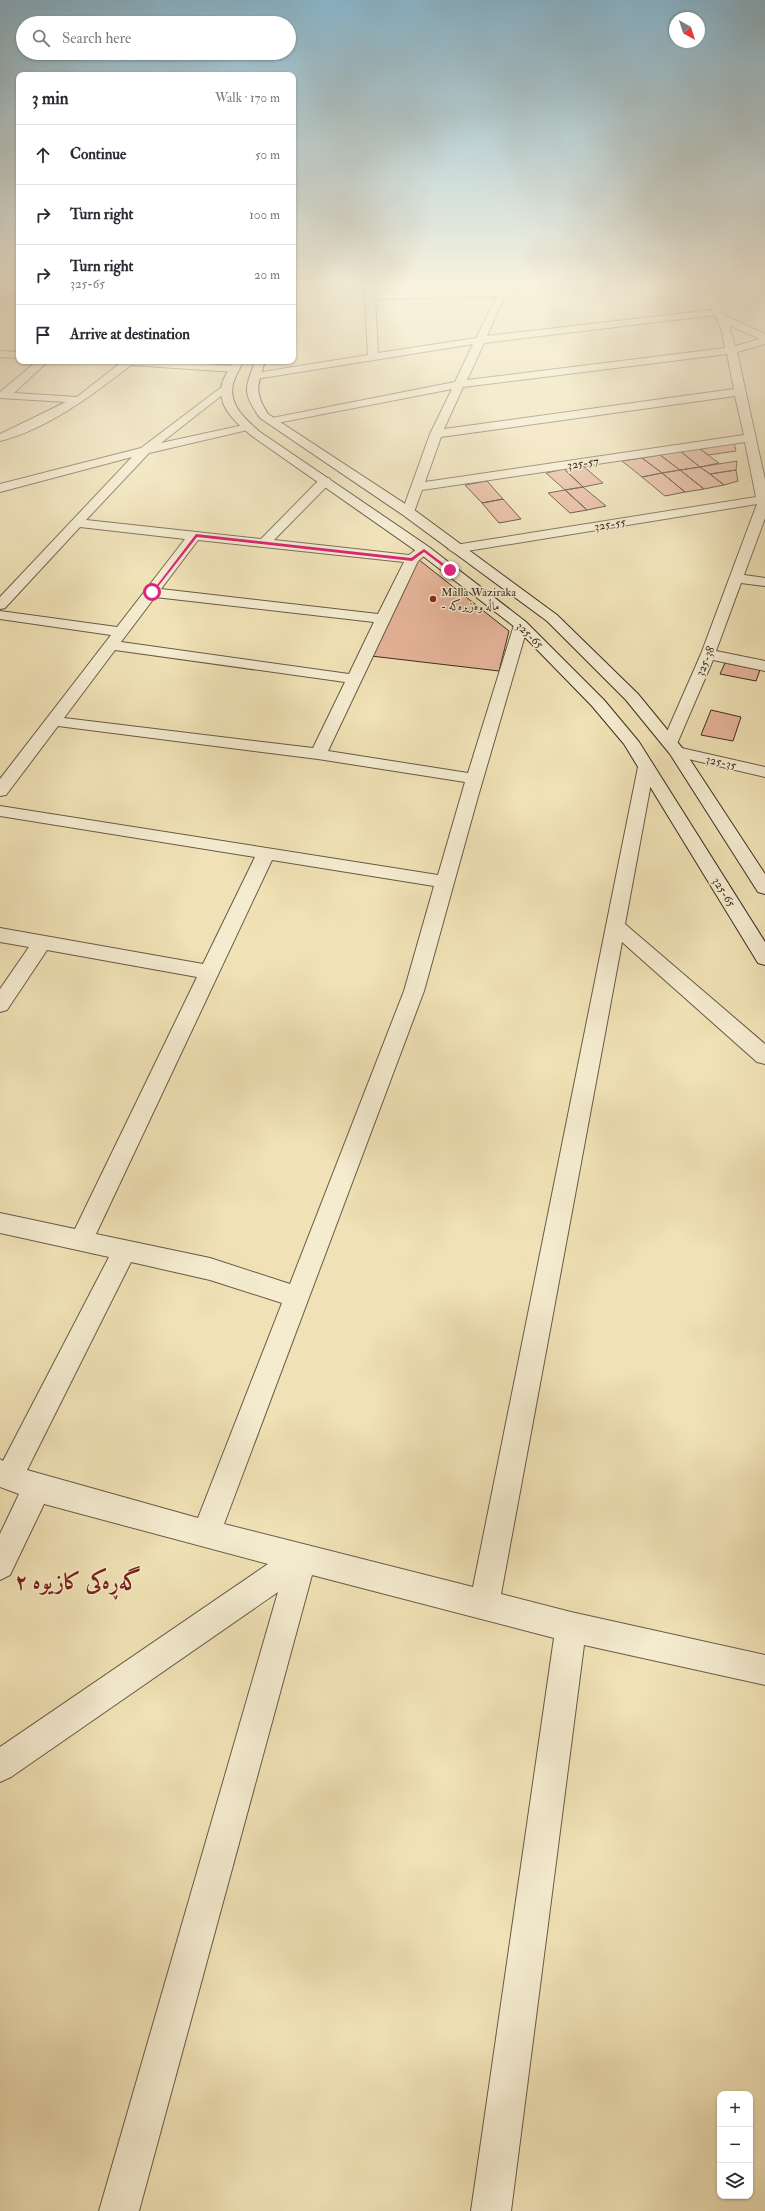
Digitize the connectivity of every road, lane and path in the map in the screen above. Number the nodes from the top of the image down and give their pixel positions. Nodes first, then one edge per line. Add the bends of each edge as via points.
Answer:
1 (13, 386) edge
2 (97, 386) edge
3 (227, 386) joint
4 (252, 386) edge
5 (449, 386) edge
6 (459, 386) edge
7 (739, 386) edge
8 (740, 392) junction
9 (3, 395) edge
10 (79, 400) junction
11 (272, 421) junction
12 (248, 427) junction
13 (436, 434) junction
14 (0, 438) edge
15 (749, 438) junction
16 (144, 450) junction
17 (326, 481) junction
18 (417, 487) junction
19 (0, 488) edge
20 (764, 499) edge
21 (408, 512) junction
22 (76, 523) junction
23 (196, 535) junction
24 (264, 543) junction
25 (456, 549) junction
26 (424, 550) junction
27 (412, 559) junction
28 (738, 578) junction
29 (765, 582) edge
30 (506, 584) junction
31 (152, 592) junction
32 (479, 592) junction
33 (0, 605) edge
34 (0, 615) edge
35 (384, 619) junction
36 (521, 625) junction
37 (122, 632) junction
38 (112, 645) junction
39 (708, 654) junction
40 (765, 666) edge
41 (354, 679) junction
42 (53, 721) junction
43 (673, 747) junction
44 (318, 754) junction
45 (646, 767) junction
46 (765, 772) edge
47 (475, 779) junction
48 (0, 790) edge
49 (0, 811) edge
50 (266, 853) junction
51 (445, 882) junction
52 (765, 888) edge
53 (616, 926) junction
54 (0, 935) edge
55 (42, 942) junction
56 (765, 958) edge
57 (209, 972) junction
58 (0, 1005) edge
59 (765, 1056) edge
60 (0, 1223) edge
61 (81, 1241) junction
62 (125, 1250) junction
63 (297, 1297) junction
64 (5, 1475) edge
65 (37, 1488) junction
66 (206, 1534) junction
67 (302, 1558) junction
68 (0, 1565) edge
69 (484, 1604) junction
70 (571, 1626) junction
71 (765, 1670) edge
72 (0, 1766) edge
73 (119, 2211) edge
74 (491, 2211) edge

1 - 9 street
2 - 10 street
3 - 12 street, 325-65 via 227,398 231,408
3 - 16 street
4 - 11 street, 325-65 via 254,401 264,416
5 - 11 street
6 - 13 street
7 - 8 street
8 - 13 street
8 - 15 street
9 - 10 street
10 - 14 street via 11,435
11 - 21 street, 325-65 via 284,432
12 - 16 street
12 - 17 street, 325-65
13 - 18 street
15 - 18 street, 325-57
15 - 20 street
16 - 19 street
16 - 22 street
17 - 24 street
17 - 26 street, 325-65
18 - 21 street
20 - 25 street, 325-55
20 - 28 street, 325-38
21 - 25 street, 325-65
22 - 23 street
22 - 33 street
23 - 24 street
23 - 31 street
24 - 27 street
25 - 30 street, 325-65
26 - 27 street
26 - 32 street, 325-65
27 - 35 street
28 - 29 street
28 - 39 street, 325-38
30 - 32 street
30 - 43 street, 325-65 via 552,618 584,649 632,697
31 - 35 street
31 - 37 street
32 - 36 street, 325-65
34 - 37 street
35 - 41 street
36 - 45 street, 325-65 via 613,720 631,742
36 - 47 street
37 - 38 street
38 - 41 street
38 - 42 street
39 - 40 street
39 - 43 street, 325-38
41 - 44 street
42 - 44 street
42 - 48 street
43 - 46 street, 325-35
43 - 52 street, 325-65
44 - 47 street
45 - 53 street
45 - 56 street, 325-65
47 - 51 street
49 - 50 street
50 - 51 street
50 - 57 street
51 - 63 street via 414,991
53 - 59 street
53 - 69 street
54 - 55 street
55 - 57 street
55 - 58 street
57 - 61 street
60 - 61 street
61 - 62 street
62 - 63 street via 210,1269
62 - 64 street
63 - 66 street
64 - 65 street
65 - 66 street
65 - 68 street
66 - 67 street
67 - 69 street
67 - 72 street
67 - 73 street
69 - 70 street
70 - 71 street
70 - 74 street

